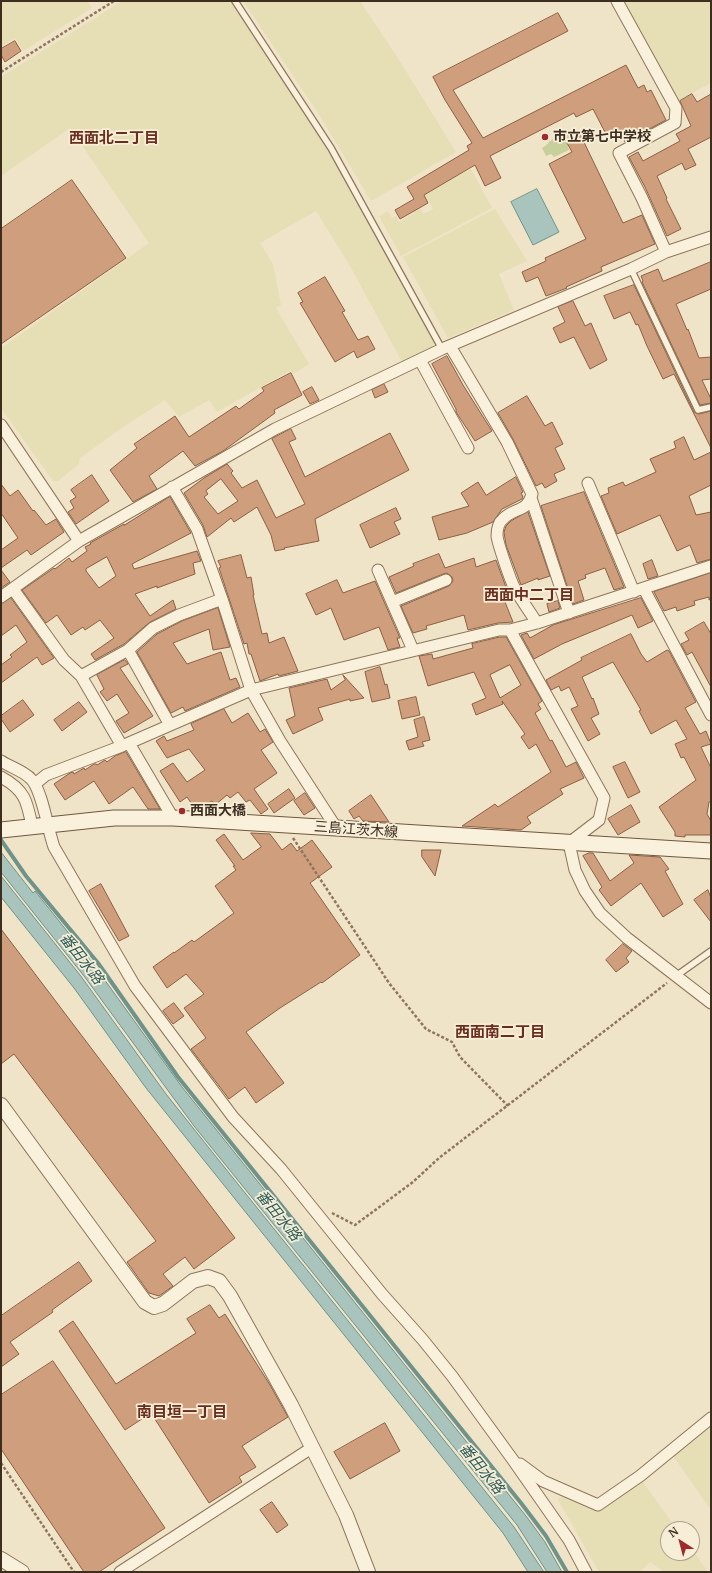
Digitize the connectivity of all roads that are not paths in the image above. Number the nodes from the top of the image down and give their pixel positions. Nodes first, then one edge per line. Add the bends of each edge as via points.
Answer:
1 (235, 1) edge
2 (617, 1) edge
3 (711, 237) edge
4 (666, 252) junction
5 (631, 269) junction
6 (446, 348) junction
7 (420, 360) junction
8 (711, 407) edge
9 (1, 425) edge
10 (468, 448) dead end
11 (588, 483) dead end
12 (172, 487) junction
13 (531, 498) junction
14 (79, 541) junction
15 (711, 566) edge
16 (378, 570) dead end
17 (446, 580) dead end
18 (13, 589) junction
19 (639, 590) junction
20 (1, 597) edge
21 (222, 599) junction
22 (392, 602) junction
23 (569, 613) junction
24 (537, 623) junction
25 (510, 630) junction
26 (128, 650) junction
27 (413, 650) junction
28 (81, 676) junction
29 (251, 690) junction
30 (711, 715) edge
31 (170, 725) junction
32 (126, 744) junction
33 (1, 762) edge
34 (1, 777) edge
35 (36, 784) junction
36 (173, 818) junction
37 (48, 824) junction
38 (32, 826) junction
39 (337, 828) junction
40 (4, 830) edge
41 (569, 843) junction
42 (711, 851) edge
43 (711, 951) edge
44 (675, 976) junction
45 (711, 1003) edge
46 (1, 1105) edge
47 (711, 1418) edge
48 (313, 1448) junction
49 (513, 1460) junction
50 (1, 1559) edge
51 (127, 1570) edge
52 (22, 1572) edge
53 (368, 1572) edge
54 (586, 1572) edge

1 - 6 lane via 331,148
2 - 4 street via 676,108 675,123 619,153
3 - 4 street
4 - 5 street
5 - 6 street
5 - 8 lane via 698,410
6 - 7 street
6 - 13 street via 507,442 532,494
7 - 10 street
7 - 12 street via 275,429
9 - 14 street
11 - 19 street
12 - 14 street
12 - 21 street via 197,529
13 - 23 street
13 - 24 street via 524,507 502,519 497,537 514,588
14 - 18 street
15 - 19 street
16 - 22 street
17 - 22 street
18 - 20 street
18 - 28 street via 64,660
19 - 23 street
19 - 30 street
21 - 26 street via 153,628
21 - 29 street
22 - 27 street
23 - 24 street
24 - 25 street
25 - 27 street via 499,630
25 - 41 street via 604,798 599,820
26 - 28 street
26 - 31 street
27 - 29 street
28 - 32 street
29 - 31 street
29 - 39 street
31 - 32 street
32 - 35 street via 46,775
32 - 36 street
33 - 35 street
34 - 38 street via 18,788 28,804
35 - 37 street
36 - 37 main road, 三島江茨木線 via 114,818
36 - 39 main road, 三島江茨木線
37 - 38 main road, 三島江茨木線
37 - 49 street via 54,846 135,986 233,1117 281,1169 382,1294 424,1340
38 - 40 main road, 三島江茨木線
39 - 41 main road, 三島江茨木線
41 - 42 main road, 三島江茨木線
41 - 44 street via 575,870 600,913
43 - 44 lane
44 - 45 street
46 - 48 street via 145,1302 154,1307 163,1304 193,1281 208,1277 219,1281 292,1405
47 - 49 street via 640,1476 598,1505 543,1481
48 - 51 street
48 - 53 street via 346,1515
49 - 54 street via 569,1540
50 - 52 street

